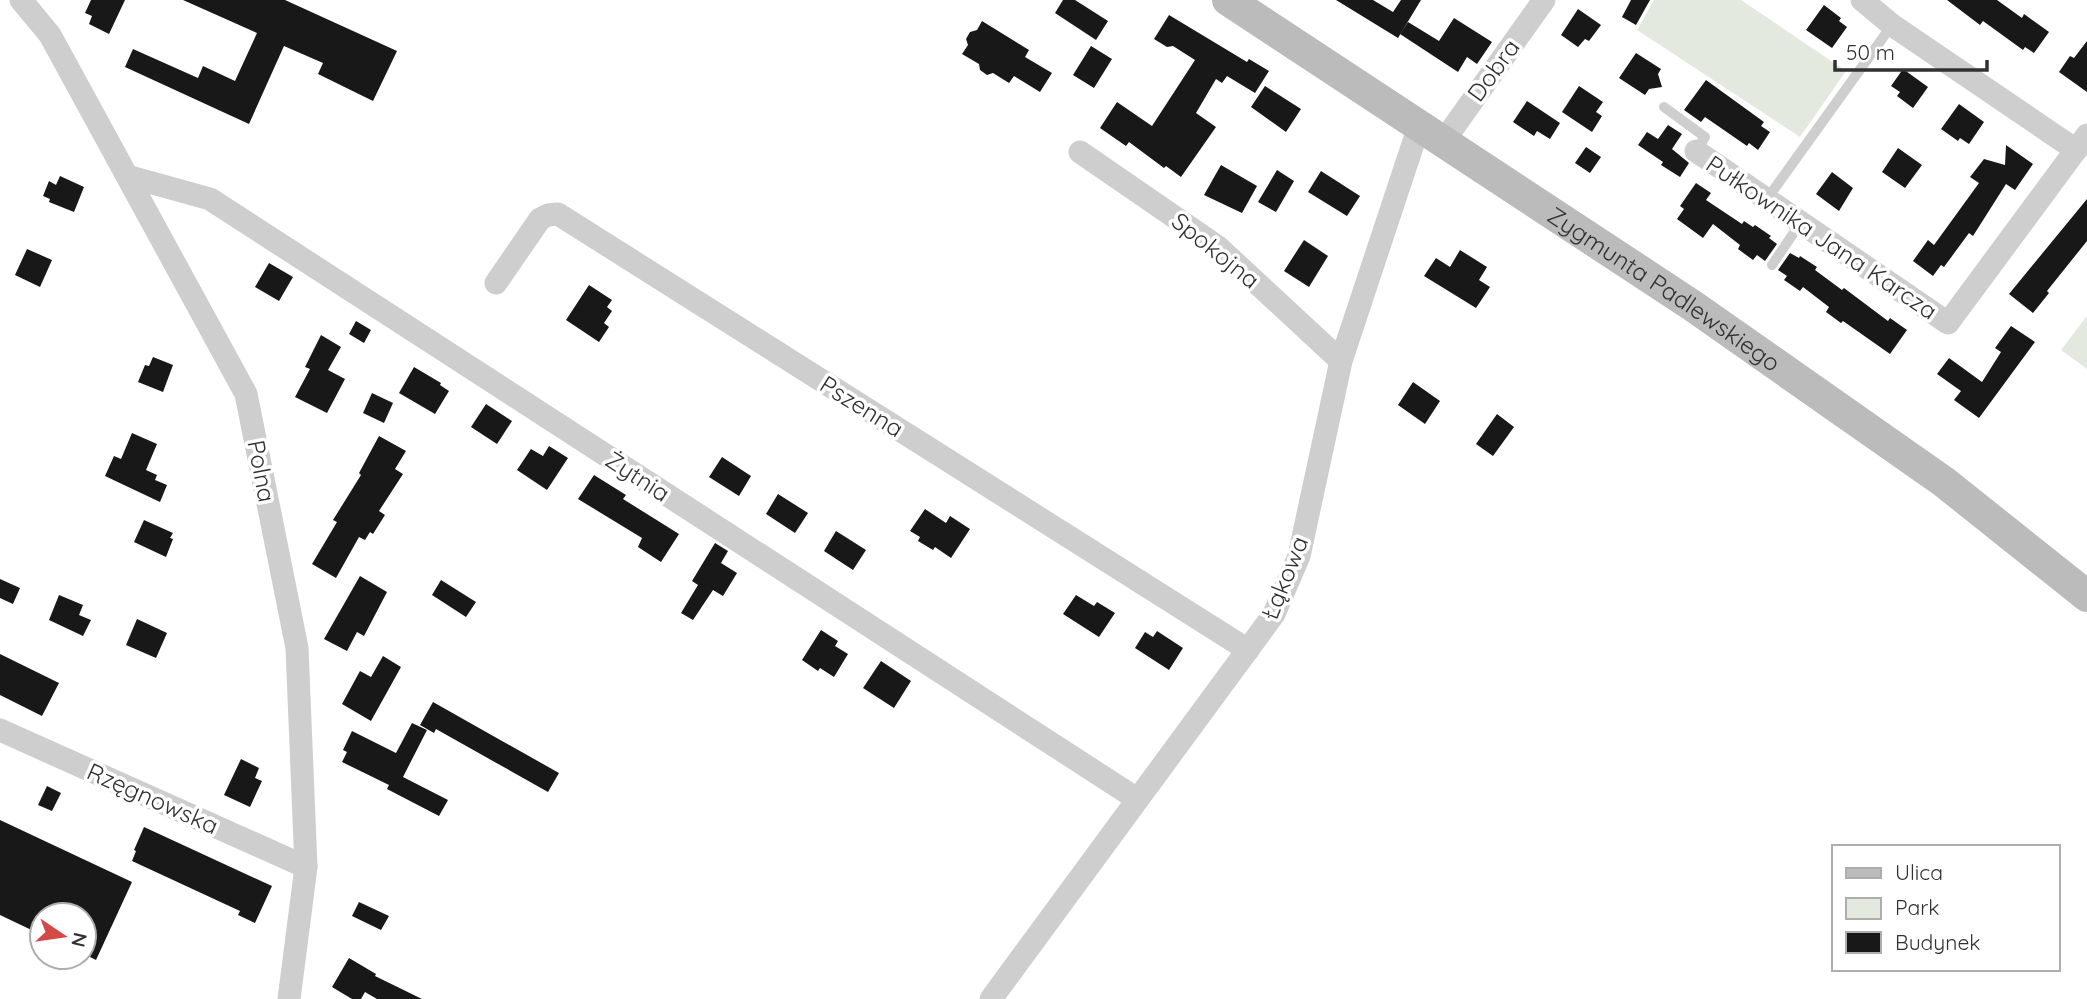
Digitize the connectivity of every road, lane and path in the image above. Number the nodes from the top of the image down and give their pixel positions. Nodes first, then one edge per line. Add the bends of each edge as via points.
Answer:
1 (21, 0) edge
2 (1228, 0) edge
3 (1544, 0) edge
4 (1862, 0) edge
5 (1892, 25) junction
6 (1664, 107) dead end
7 (1431, 134) junction
8 (2082, 142) edge
9 (1696, 151) joint
10 (1080, 152) dead end
11 (127, 176) junction
12 (1767, 199) junction
13 (1801, 222) junction
14 (1772, 265) dead end
15 (496, 283) dead end
16 (1341, 360) junction
17 (2087, 596) edge
18 (1248, 650) junction
19 (0, 730) edge
20 (1138, 799) junction
21 (306, 867) junction
22 (289, 999) edge
23 (991, 999) edge

1 - 11 street, Polna via 50,35
2 - 7 street, Zygmunta Padlewskiego
3 - 7 street, Dobra
4 - 5 street
5 - 8 street
5 - 12 lane
6 - 9 lane via 1705,137
7 - 16 street, Łąkowa
7 - 17 street, Zygmunta Padlewskiego via 1693,306 1932,474
8 - 13 street, Pułkownika Jana Karcza via 1948,323
9 - 12 street, Pułkownika Jana Karcza
10 - 16 street, Spokojna via 1218,247
11 - 20 street, Żytnia via 210,199
11 - 21 street, Polna via 246,394 297,648
12 - 13 street, Pułkownika Jana Karcza
13 - 14 lane
15 - 18 street, Pszenna via 540,219 558,214
16 - 18 street, Łąkowa via 1298,556 1274,614
18 - 20 street, Łąkowa
19 - 21 street, Rzęgnowska
20 - 23 street, Łąkowa
21 - 22 street, Polna

